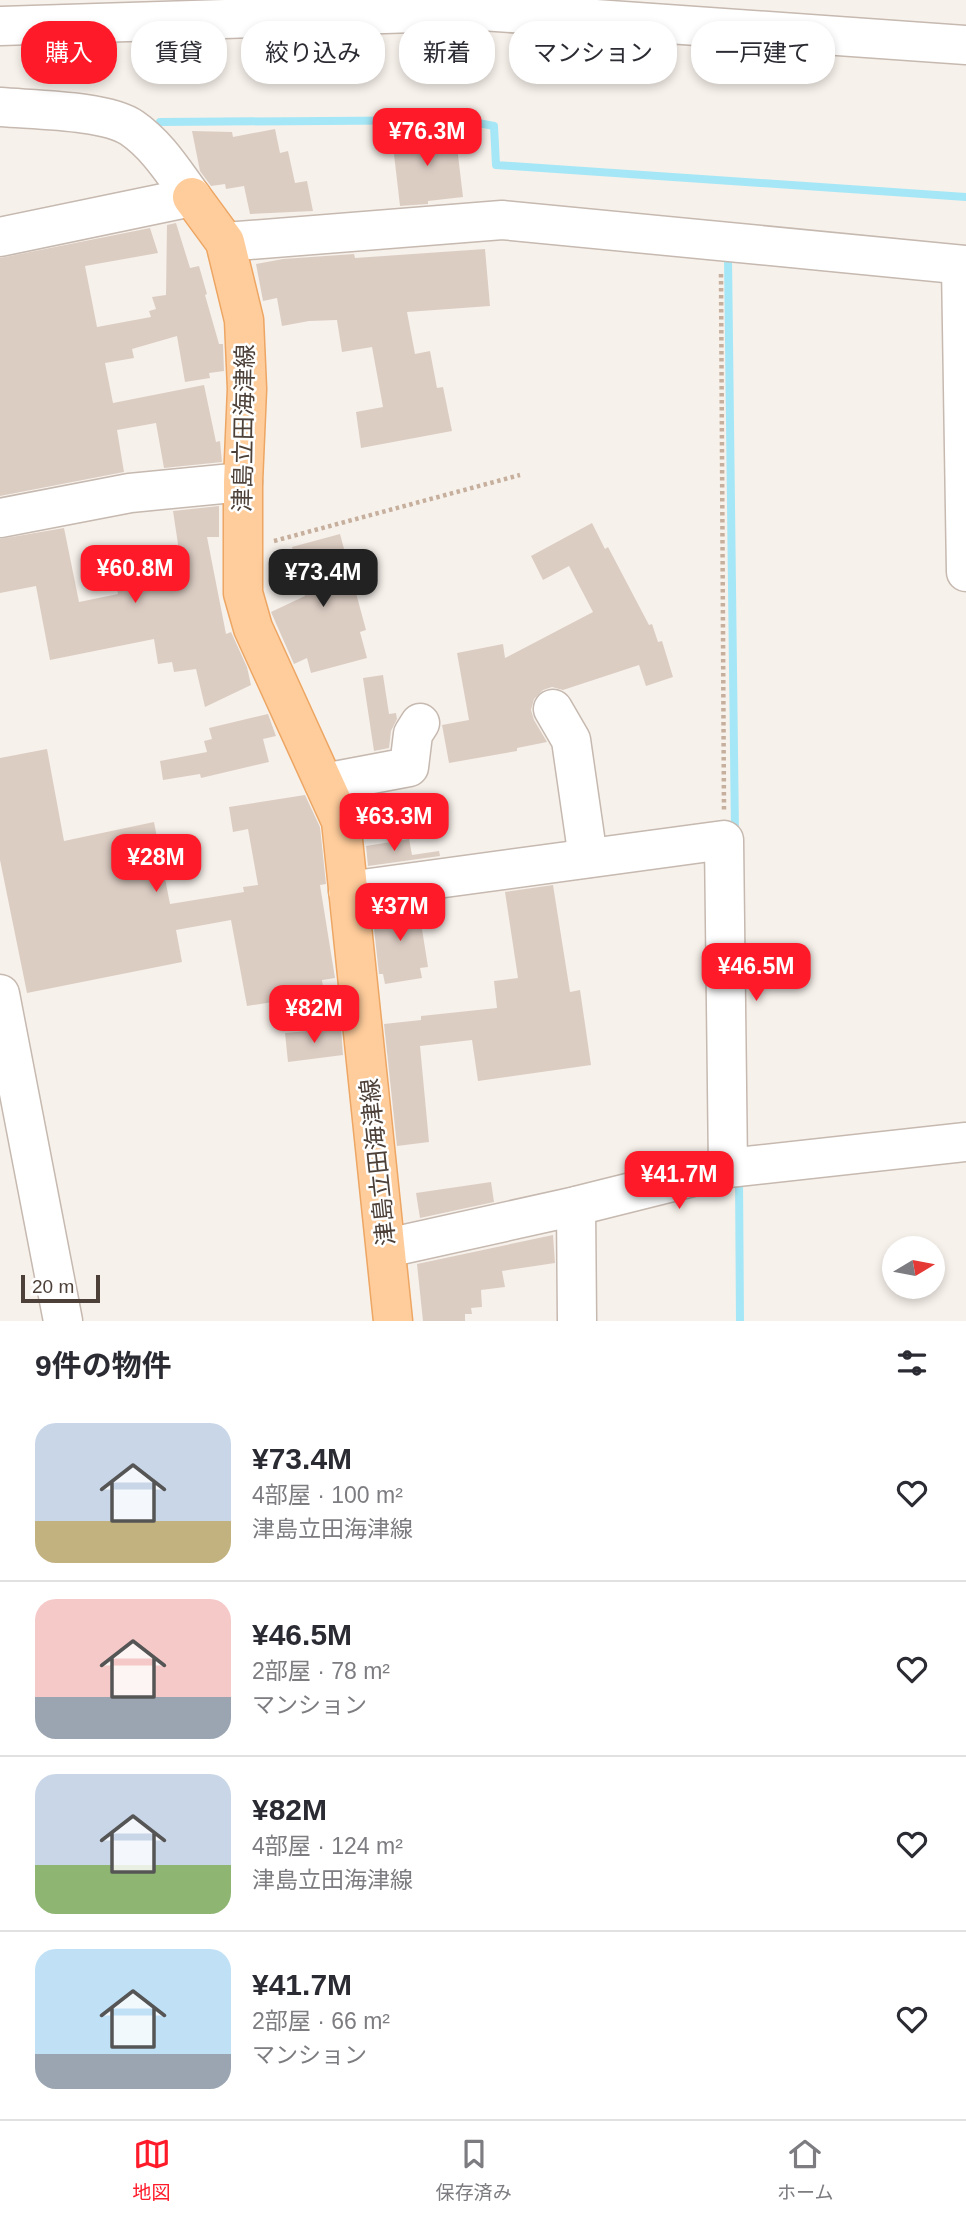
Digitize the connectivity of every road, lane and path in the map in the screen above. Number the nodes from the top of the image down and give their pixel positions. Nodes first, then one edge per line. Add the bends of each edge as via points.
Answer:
1 (0, 26) edge
2 (966, 45) edge
3 (0, 107) edge
4 (192, 197) junction
5 (0, 237) edge
6 (720, 241) junction
7 (225, 242) junction
8 (964, 265) edge
9 (520, 475) dead end
10 (243, 482) junction
11 (0, 518) edge
12 (243, 550) junction
13 (966, 572) edge
14 (553, 709) dead end
15 (420, 723) dead end
16 (324, 783) junction
17 (724, 840) junction
18 (587, 858) junction
19 (348, 891) junction
20 (0, 993) edge
21 (966, 1142) edge
22 (728, 1168) junction
23 (576, 1206) junction
24 (387, 1248) junction
25 (63, 1321) edge
26 (393, 1321) edge
27 (577, 1321) edge

1 - 2 street via 482,11
3 - 4 street via 93,115 131,127 158,150
4 - 5 street
4 - 7 main road, 津島立田海津線
6 - 7 street via 502,220
6 - 8 street
6 - 17 path
7 - 10 main road, 津島立田海津線 via 244,320
8 - 13 street
9 - 12 path
10 - 11 street via 130,493
10 - 12 main road, 津島立田海津線
12 - 16 main road, 津島立田海津線 via 243,593 253,628
14 - 18 street via 571,740
15 - 16 street via 413,734 409,766
16 - 19 main road, 津島立田海津線 via 341,821
17 - 18 street
17 - 22 street
18 - 19 street
19 - 24 main road, 津島立田海津線
20 - 25 street
21 - 22 street
22 - 23 street
23 - 24 street
23 - 27 street
24 - 26 main road, 津島立田海津線

